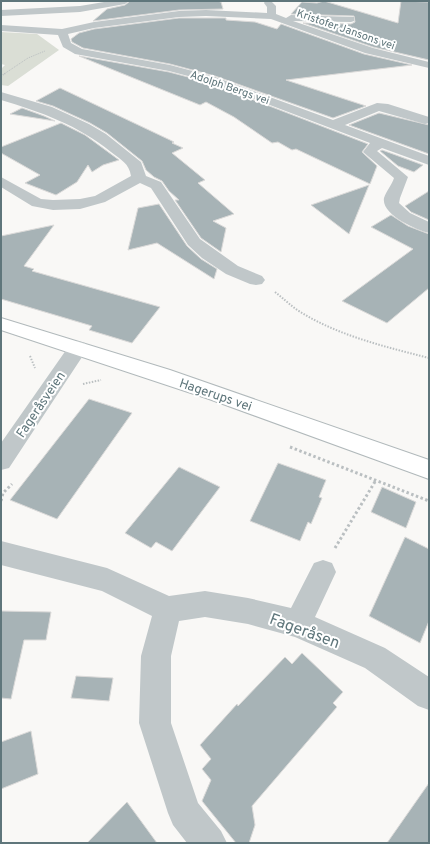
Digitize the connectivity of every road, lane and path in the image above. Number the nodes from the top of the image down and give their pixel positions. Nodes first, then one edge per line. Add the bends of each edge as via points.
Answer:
1 (125, 1) edge
2 (268, 1) edge
3 (1, 13) edge
4 (277, 18) junction
5 (351, 19) dead end
6 (1, 28) edge
7 (62, 32) junction
8 (50, 49) dead end
9 (429, 65) edge
10 (1, 76) edge
11 (1, 96) edge
12 (425, 120) dead end
13 (333, 125) junction
14 (380, 143) junction
15 (429, 161) edge
16 (139, 178) junction
17 (1, 181) edge
18 (429, 228) edge
19 (256, 280) joint
20 (1, 324) edge
21 (78, 348) junction
22 (429, 358) edge
23 (1, 460) edge
24 (429, 470) edge
25 (376, 480) dead end
26 (1, 553) edge
27 (324, 572) joint
28 (168, 610) junction
29 (298, 624) junction
30 (429, 695) edge
31 (209, 843) edge

1 - 3 street via 80,9
2 - 4 street
4 - 5 street
4 - 7 street via 213,13 179,14
4 - 9 street, Kristofer Jansons vei via 356,47
6 - 7 street
7 - 13 street, Adolph Bergs vei via 68,45 79,52 211,78
8 - 10 path via 28,58
11 - 16 street via 48,110 101,137 136,165
12 - 13 street via 377,107
13 - 14 street, Adolph Bergs vei
14 - 15 street, Adolph Bergs vei
14 - 18 street via 370,152 401,177 392,204 401,214
16 - 17 street via 100,199 80,204 53,205 37,203
16 - 19 street via 156,185 194,242 227,272
19 - 22 path via 321,322 385,347
20 - 21 main road, Hagerups vei
21 - 23 street, Fageråsveien
21 - 24 main road, Hagerups vei via 287,418
25 - 27 path via 341,536
26 - 28 street via 107,580
27 - 29 street
28 - 29 street, Fageråsen via 204,604 248,611
28 - 31 street via 156,656 155,723 185,813
29 - 30 street, Fageråsen via 376,658

